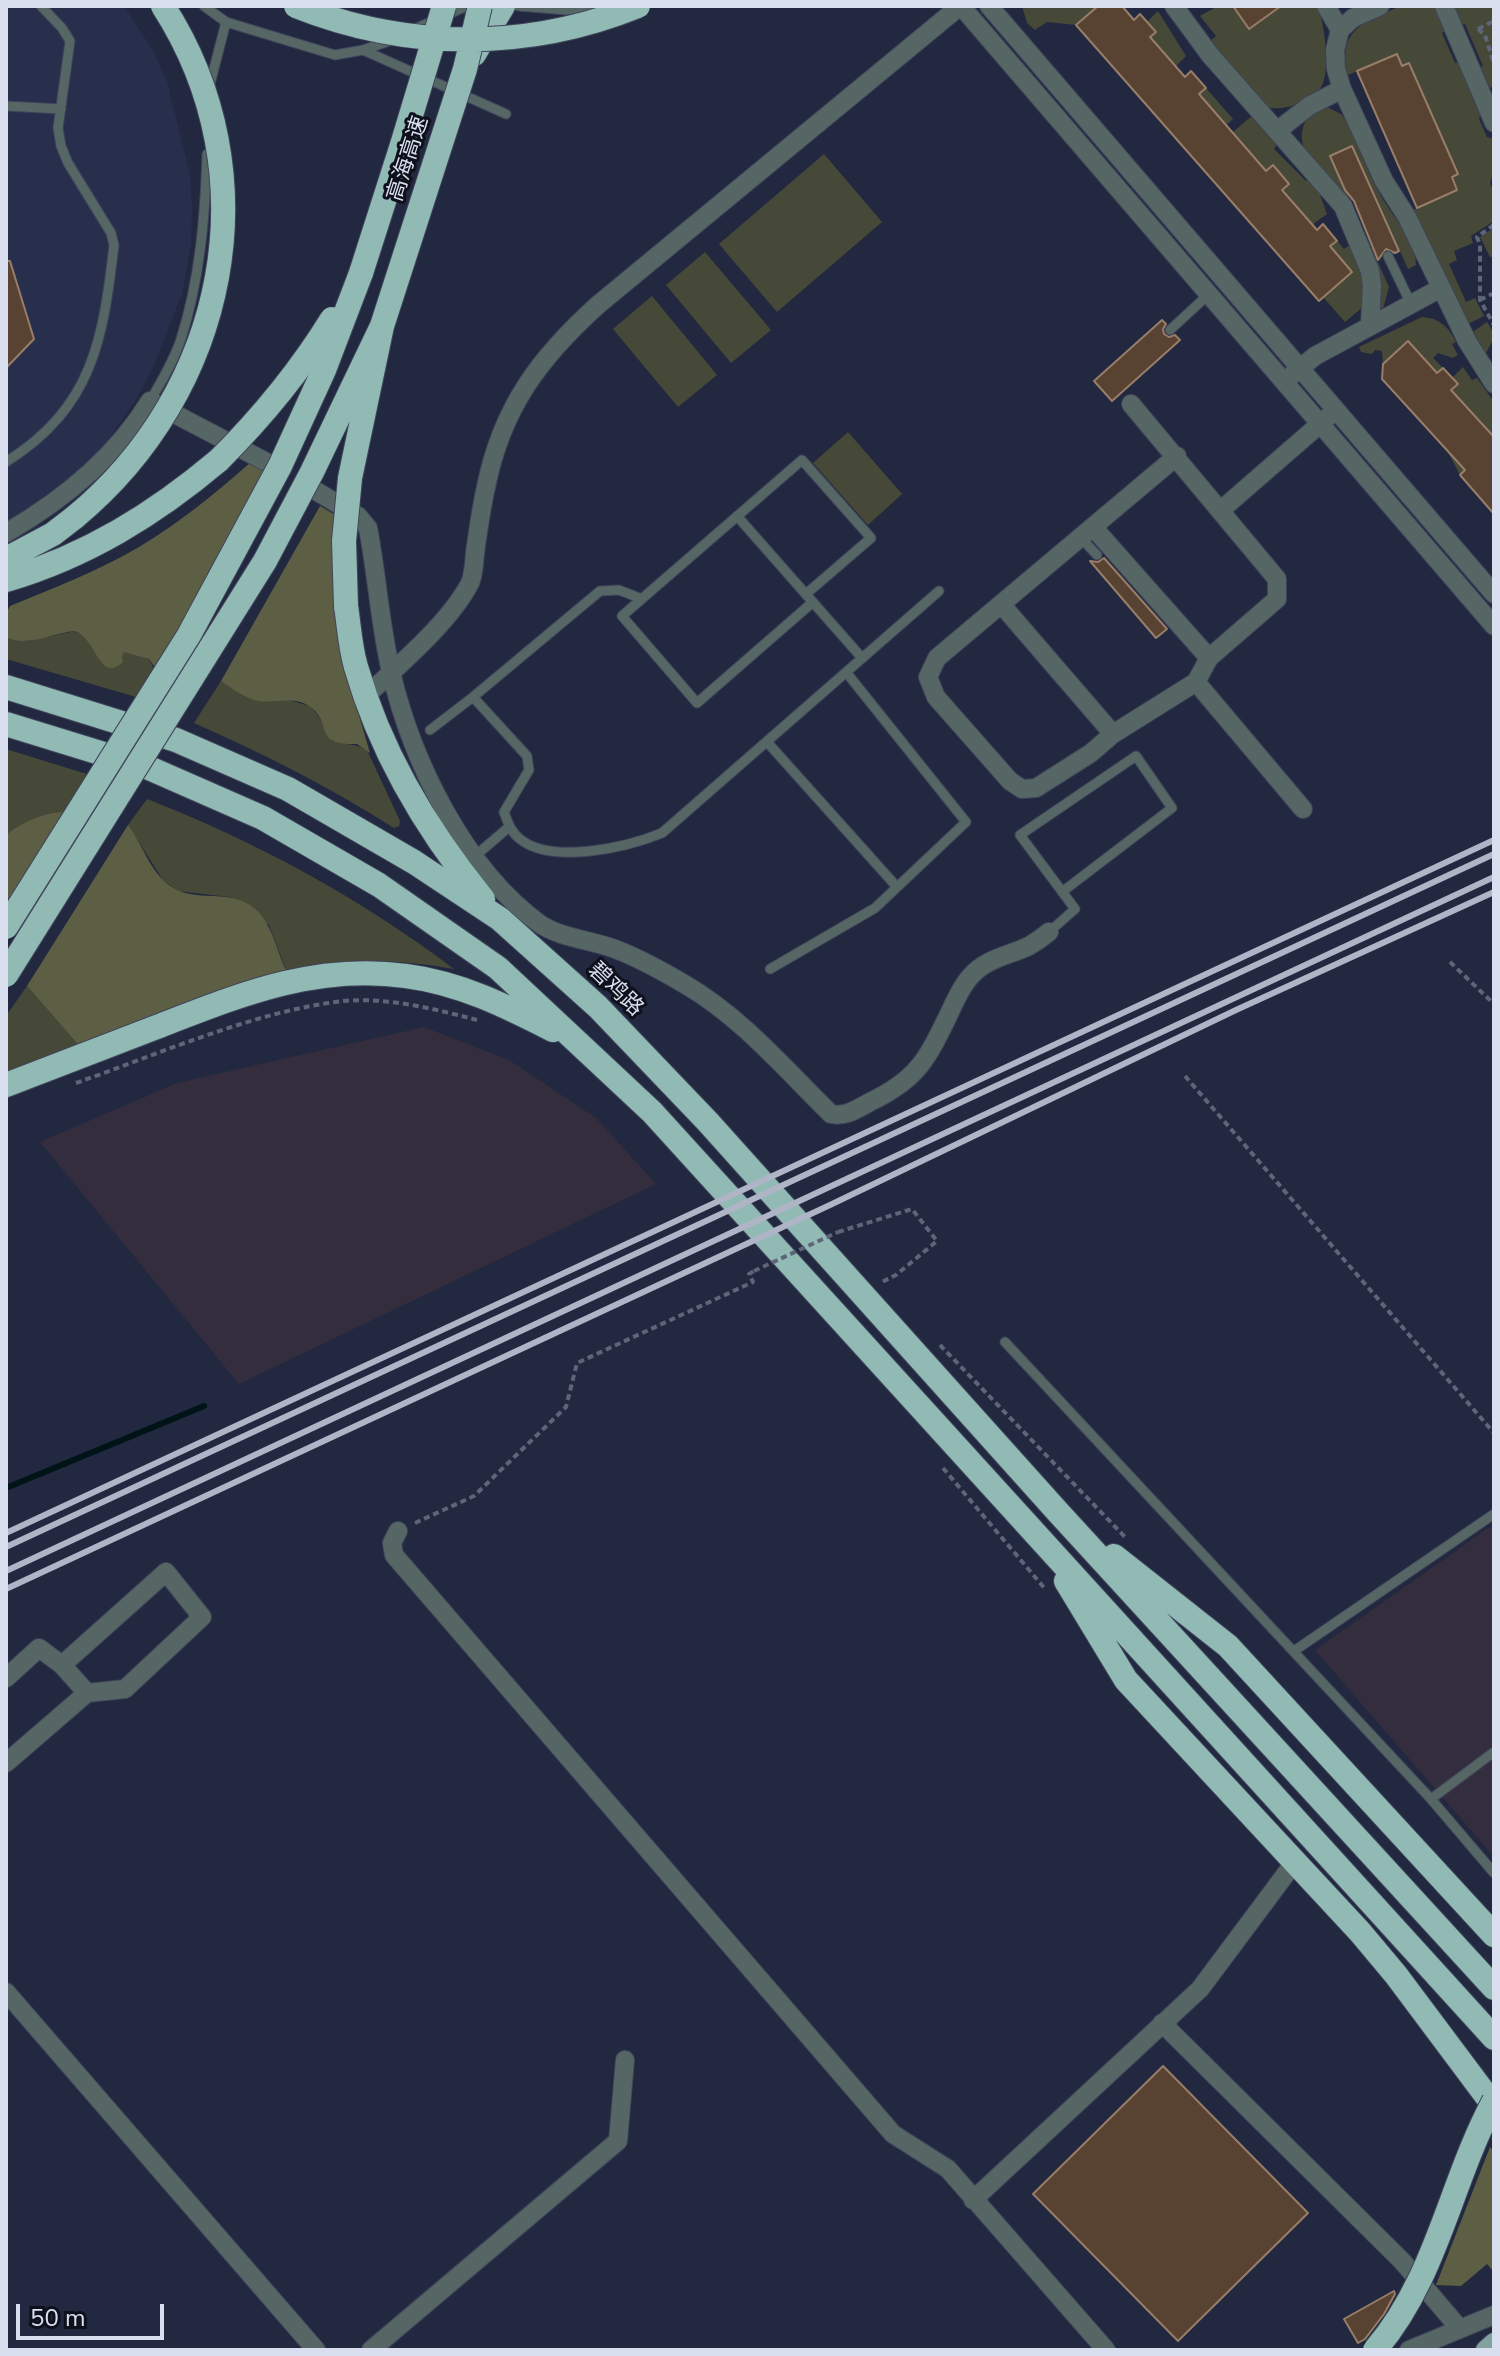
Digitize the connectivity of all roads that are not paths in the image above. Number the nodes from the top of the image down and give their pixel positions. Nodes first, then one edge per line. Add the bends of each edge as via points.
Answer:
1 (41, 6) edge
2 (163, 6) edge
3 (204, 6) edge
4 (296, 6) edge
5 (444, 6) edge
6 (467, 6) edge
7 (480, 6) edge
8 (503, 6) edge
9 (518, 6) edge
10 (602, 6) edge
11 (638, 6) edge
12 (961, 6) edge
13 (989, 6) edge
14 (1174, 6) edge
15 (1326, 6) edge
16 (1380, 6) edge
17 (1444, 6) edge
18 (226, 22) junction
19 (1340, 30) junction
20 (363, 50) junction
21 (465, 69) junction
22 (1342, 89) junction
23 (6, 106) edge
24 (61, 109) junction
25 (506, 114) dead end
26 (1494, 123) edge
27 (1277, 131) junction
28 (1388, 256) dead end
29 (361, 273) junction
30 (1441, 288) junction
31 (1209, 294) junction
32 (1411, 304) junction
33 (1370, 325) junction
34 (382, 326) junction
35 (1170, 330) dead end
36 (1300, 369) junction
37 (1284, 382) junction
38 (1494, 384) edge
39 (150, 401) junction
40 (1131, 404) dead end
41 (1336, 410) junction
42 (1320, 424) junction
43 (1177, 456) junction
44 (6, 462) edge
45 (270, 464) dead end
46 (316, 491) dead end
47 (1221, 510) junction
48 (737, 516) junction
49 (1086, 532) junction
50 (6, 533) edge
51 (1097, 555) dead end
52 (6, 559) edge
53 (6, 580) edge
54 (939, 591) dead end
55 (1494, 594) edge
56 (809, 598) junction
57 (642, 599) junction
58 (1001, 604) junction
59 (1494, 626) edge
60 (862, 658) junction
61 (1209, 658) junction
62 (391, 672) junction
63 (846, 672) junction
64 (1196, 682) junction
65 (6, 687) edge
66 (367, 695) junction
67 (473, 697) junction
68 (6, 724) edge
69 (430, 730) dead end
70 (1113, 734) junction
71 (767, 742) junction
72 (1303, 809) dead end
73 (509, 827) junction
74 (475, 856) junction
75 (897, 887) junction
76 (1062, 892) junction
77 (500, 919) junction
78 (6, 927) edge
79 (1049, 932) joint
80 (770, 969) dead end
81 (6, 975) edge
82 (590, 1052) junction
83 (6, 1085) edge
84 (1005, 1342) dead end
85 (1057, 1511) junction
86 (1494, 1514) edge
87 (398, 1531) road end
88 (1036, 1532) junction
89 (1294, 1651) junction
90 (62, 1665) junction
91 (6, 1678) edge
92 (87, 1693) junction
93 (1494, 1752) edge
94 (6, 1763) edge
95 (1431, 1799) junction
96 (1294, 1863) junction
97 (1494, 1873) edge
98 (1494, 1935) edge
99 (1494, 1988) edge
100 (6, 1992) edge
101 (1162, 2023) junction
102 (1494, 2038) edge
103 (625, 2060) dead end
104 (1494, 2103) edge
105 (973, 2200) junction
106 (1494, 2315) edge
107 (1460, 2329) junction
108 (1494, 2343) edge
109 (316, 2350) edge
110 (371, 2350) edge
111 (1106, 2350) edge
112 (1375, 2350) edge
113 (1409, 2350) edge
114 (1486, 2350) edge

1 - 24 lane via 70,41
2 - 52 highway, bridge via 198,70 217,144 224,206 213,303 181,385 129,465 53,534
3 - 18 lane
4 - 11 highway, bridge via 385,32 458,40 559,31
5 - 29 highway, 高海高速, bridge
6 - 20 lane
7 - 21 highway, 高海高速, bridge
8 - 21 highway, bridge
9 - 10 lane
12 - 31 street
12 - 62 street via 599,304 547,355 526,384 496,448 472,580 456,606
13 - 36 street
14 - 27 street
15 - 19 street
16 - 19 street
17 - 26 street
18 - 20 lane via 335,55
18 - 39 lane via 210,81 205,221 196,283 180,342
19 - 22 street via 1335,50
20 - 25 lane
21 - 34 highway, 高海高速, bridge
22 - 27 street
22 - 30 street
23 - 24 lane
24 - 44 lane via 61,146 114,245 108,298 93,363 81,387 47,431
27 - 33 street via 1343,206 1370,271
28 - 32 lane
29 - 53 highway, bridge via 319,340 254,425 219,460 122,532
29 - 78 highway, bridge via 280,466 196,621
30 - 32 street
30 - 38 street
31 - 35 lane
31 - 37 street
32 - 33 street
33 - 36 street
34 - 66 highway, bridge via 350,478 344,541 346,606 355,665
34 - 81 highway, bridge via 265,561
36 - 37 street
36 - 41 street
37 - 42 street
39 - 45 street
39 - 50 street via 95,469
40 - 43 street
41 - 42 street
41 - 55 street
42 - 47 street
42 - 59 street
43 - 47 street
43 - 49 street
46 - 62 street via 368,528
47 - 61 street via 1272,570 1279,590 1270,608
48 - 56 lane
48 - 56 lane via 802,460 871,538
48 - 57 lane
49 - 51 lane
49 - 58 street
49 - 61 street
54 - 60 lane
56 - 57 lane via 697,703 622,616
56 - 60 lane
57 - 67 lane via 619,590 600,591
58 - 70 street
58 - 70 street via 930,667 929,687 936,697 1022,789 1036,788
60 - 63 lane
61 - 64 street
62 - 66 street
62 - 74 street via 426,771
63 - 71 lane
63 - 75 lane via 966,822
64 - 70 street
64 - 72 street
65 - 77 highway, 碧鸡路 via 176,740 288,789
66 - 77 highway via 395,770 446,854
67 - 69 lane
67 - 73 lane via 527,756 529,770 504,812
68 - 82 highway via 149,768 263,818 379,885 498,968
71 - 73 lane via 662,833 643,841 594,851 552,852 522,841
71 - 75 lane
73 - 74 lane
74 - 79 street via 514,904 544,926 616,949 687,985 738,1022 831,1114 840,1116 891,1092 921,1067 959,992 983,964
75 - 80 lane via 875,908
76 - 76 lane via 1020,835 1136,756 1172,808
76 - 79 lane via 1075,909
77 - 85 highway, 碧鸡路 via 598,1007 708,1122
82 - 83 highway via 475,993 379,973 259,988
82 - 88 highway via 652,1112
84 - 89 lane
85 - 98 highway via 1228,1646
85 - 99 highway
86 - 89 lane
87 - 105 street via 394,1555 415,1580 893,2134 948,2169
88 - 96 highway via 1126,1680
88 - 102 highway
89 - 95 lane
90 - 91 street via 39,1648
90 - 92 street
90 - 92 street via 166,1572 202,1617 125,1689
92 - 94 street
93 - 95 lane
95 - 97 lane
96 - 101 street via 1200,1989
96 - 104 highway via 1396,1975
100 - 109 street
101 - 105 street
101 - 107 street via 1402,2261
103 - 110 street via 618,2141
104 - 112 highway, bridge via 1423,2274
105 - 111 street
106 - 107 street
107 - 113 street
108 - 114 main road

